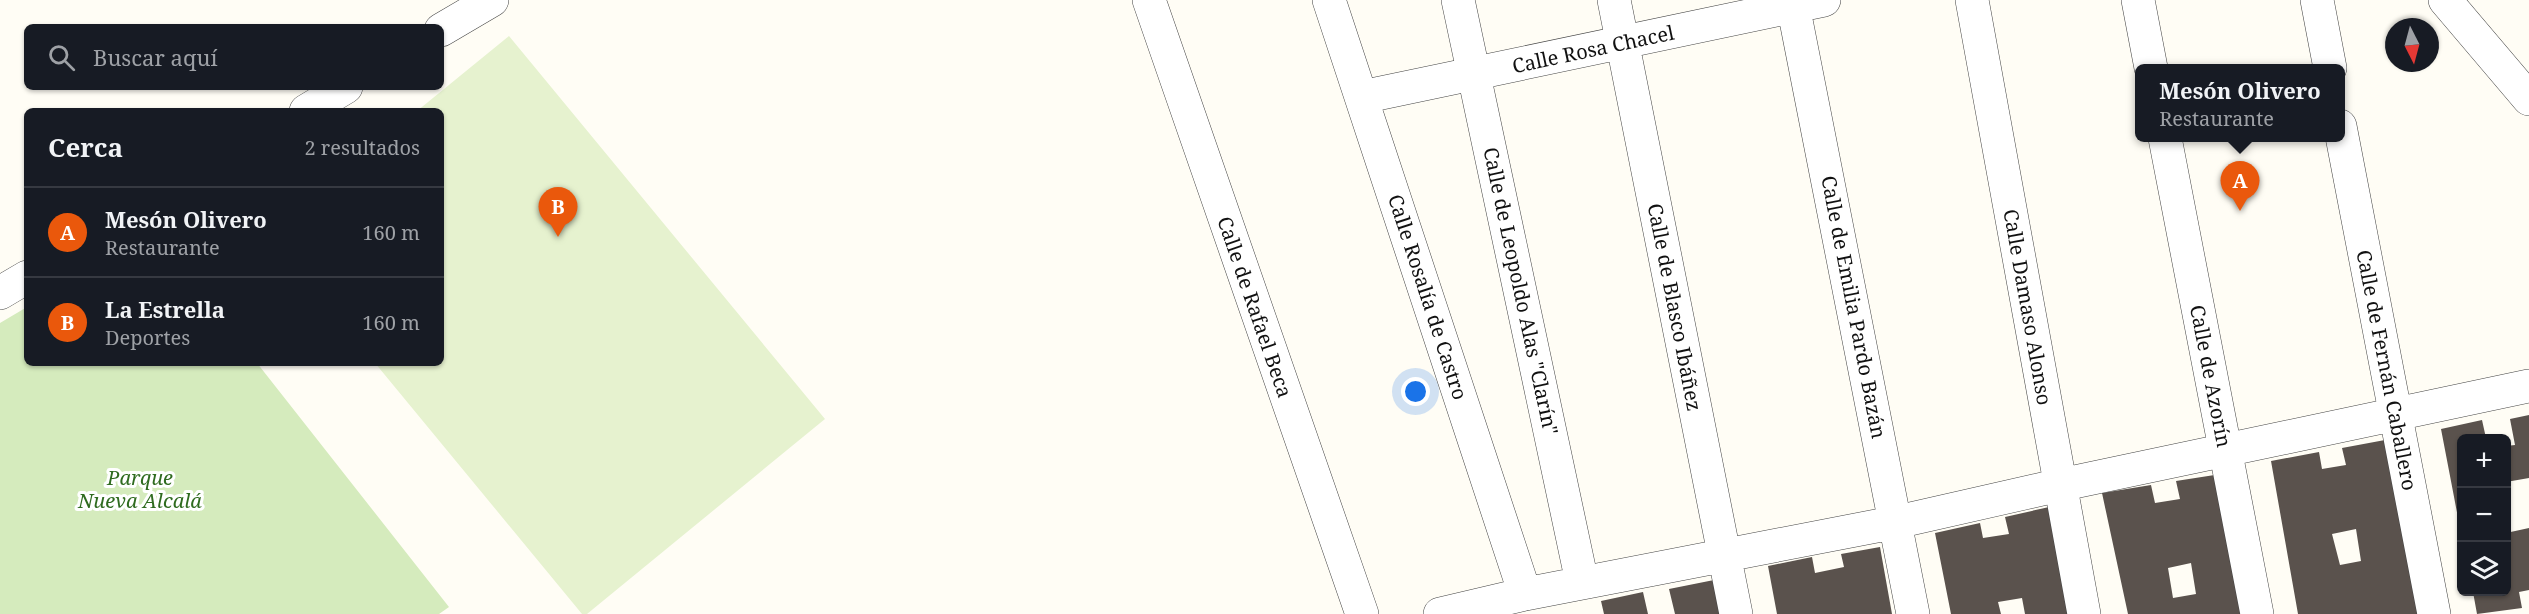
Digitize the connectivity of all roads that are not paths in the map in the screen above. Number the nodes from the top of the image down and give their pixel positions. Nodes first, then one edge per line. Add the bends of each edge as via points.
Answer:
1 (492, 0) edge
2 (1149, 0) edge
3 (1329, 0) edge
4 (1458, 0) edge
5 (1614, 0) edge
6 (1972, 0) edge
7 (2138, 0) edge
8 (2317, 0) edge
9 (2445, 0) edge
10 (1803, 2) edge
11 (444, 28) edge
12 (1623, 43) junction
13 (2150, 64) edge
14 (2329, 64) edge
15 (1476, 74) junction
16 (341, 90) edge
17 (1362, 98) junction
18 (2529, 99) edge
19 (311, 108) edge
20 (2166, 142) edge
21 (2343, 142) edge
22 (24, 279) edge
23 (0, 293) edge
24 (2529, 386) edge
25 (2394, 413) junction
26 (2225, 452) junction
27 (2060, 485) junction
28 (1897, 522) junction
29 (1724, 555) junction
30 (1582, 582) junction
31 (1542, 599) edge
32 (1362, 614) edge
33 (1440, 614) edge
34 (1736, 614) edge
35 (1913, 614) edge
36 (2084, 614) edge
37 (2257, 614) edge
38 (2434, 614) edge

1 - 11 street
2 - 32 street, Calle de Rafael Beca
3 - 17 street, Calle Rosalía de Castro
4 - 15 street, Calle de Leopoldo Alas "Clarín"
5 - 12 street, Calle de Blasco Ibáñez
6 - 27 street, Calle Damaso Alonso
7 - 13 street
8 - 14 street
9 - 18 street
10 - 12 street, Calle Rosa Chacel
10 - 28 street, Calle de Emilia Pardo Bazán
12 - 15 street, Calle Rosa Chacel
12 - 29 street, Calle de Blasco Ibáñez
15 - 17 street, Calle Rosa Chacel
15 - 30 street, Calle de Leopoldo Alas "Clarín"
16 - 19 street
17 - 31 street, Calle Rosalía de Castro
20 - 26 street, Calle de Azorín
21 - 25 street, Calle de Fernán Caballero
22 - 23 street
24 - 25 street
25 - 26 street
25 - 38 street, Calle de Fernán Caballero
26 - 27 street
26 - 37 street, Calle de Azorín
27 - 28 street
27 - 36 street, Calle Damaso Alonso
28 - 29 street
28 - 35 street, Calle de Emilia Pardo Bazán
29 - 30 street
29 - 34 street, Calle de Blasco Ibáñez
30 - 31 street
31 - 33 street

